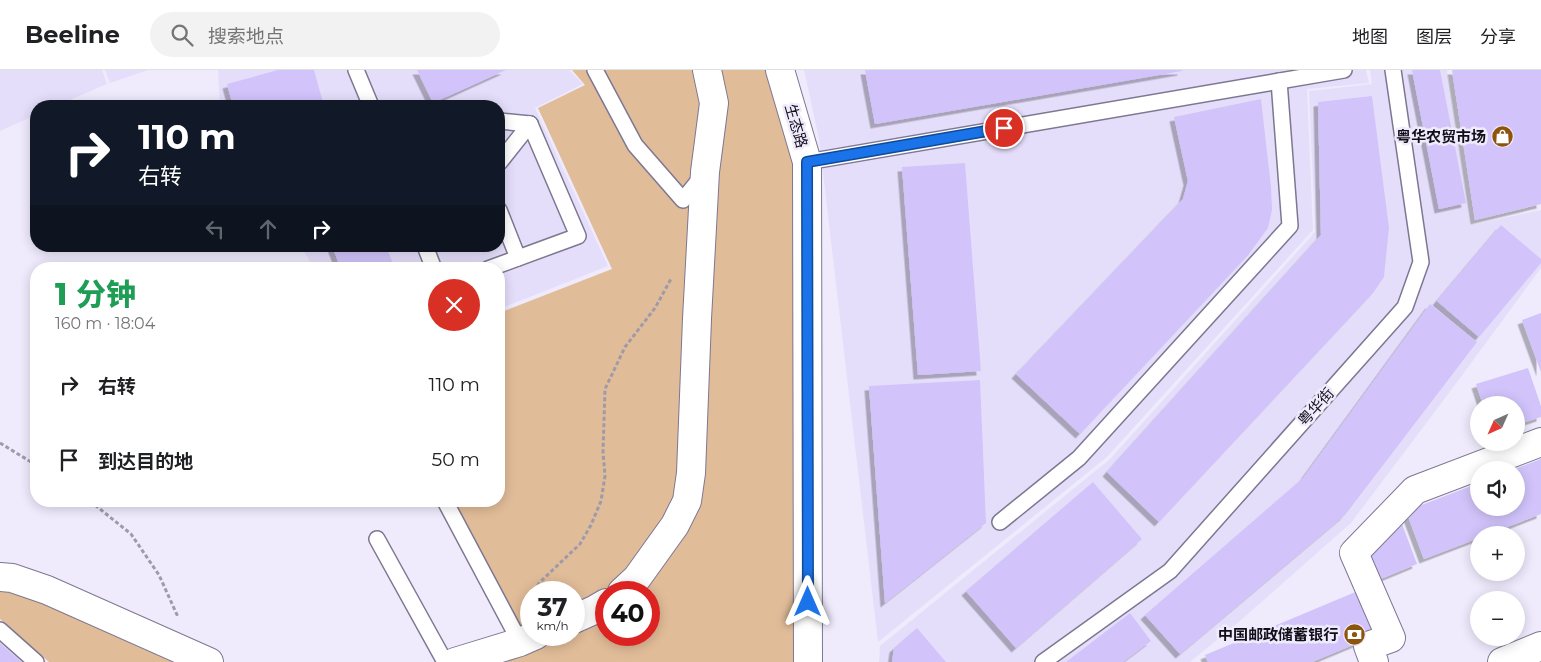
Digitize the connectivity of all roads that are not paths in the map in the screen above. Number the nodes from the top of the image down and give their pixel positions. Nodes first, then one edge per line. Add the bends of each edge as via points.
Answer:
1 (356, 70) edge
2 (594, 70) edge
3 (707, 70) edge
4 (780, 70) edge
5 (1344, 70) edge
6 (1393, 70) edge
7 (1279, 81) junction
8 (368, 100) edge
9 (505, 122) edge
10 (530, 124) junction
11 (505, 155) edge
12 (807, 162) junction
13 (705, 172) junction
14 (505, 225) edge
15 (518, 258) junction
16 (505, 263) edge
17 (1541, 442) edge
18 (449, 507) edge
19 (1000, 522) dead end
20 (377, 539) dead end
21 (0, 577) edge
22 (634, 581) edge
23 (520, 625) edge
24 (0, 630) edge
25 (520, 641) edge
26 (1541, 646) edge
27 (203, 659) edge
28 (36, 662) edge
29 (445, 662) edge
30 (454, 662) edge
31 (808, 662) edge
32 (1043, 662) edge
33 (1374, 662) edge
34 (1502, 662) edge

1 - 8 lane
2 - 13 lane via 635,145 683,200
3 - 13 street via 714,103
4 - 12 street, 生态路
5 - 7 lane
6 - 32 lane, 粤华街 via 1421,262 1405,307 1170,570
7 - 12 lane
7 - 19 lane via 1290,226 1079,458
9 - 10 lane
10 - 11 lane
10 - 15 lane via 578,236
12 - 31 street, 生态路
13 - 22 street via 687,501 675,526
14 - 15 lane
15 - 16 lane
17 - 33 street via 1414,490 1354,552 1391,638 1368,646
18 - 23 lane
20 - 29 lane
21 - 27 street via 47,590
24 - 28 lane
25 - 30 street
26 - 34 street

